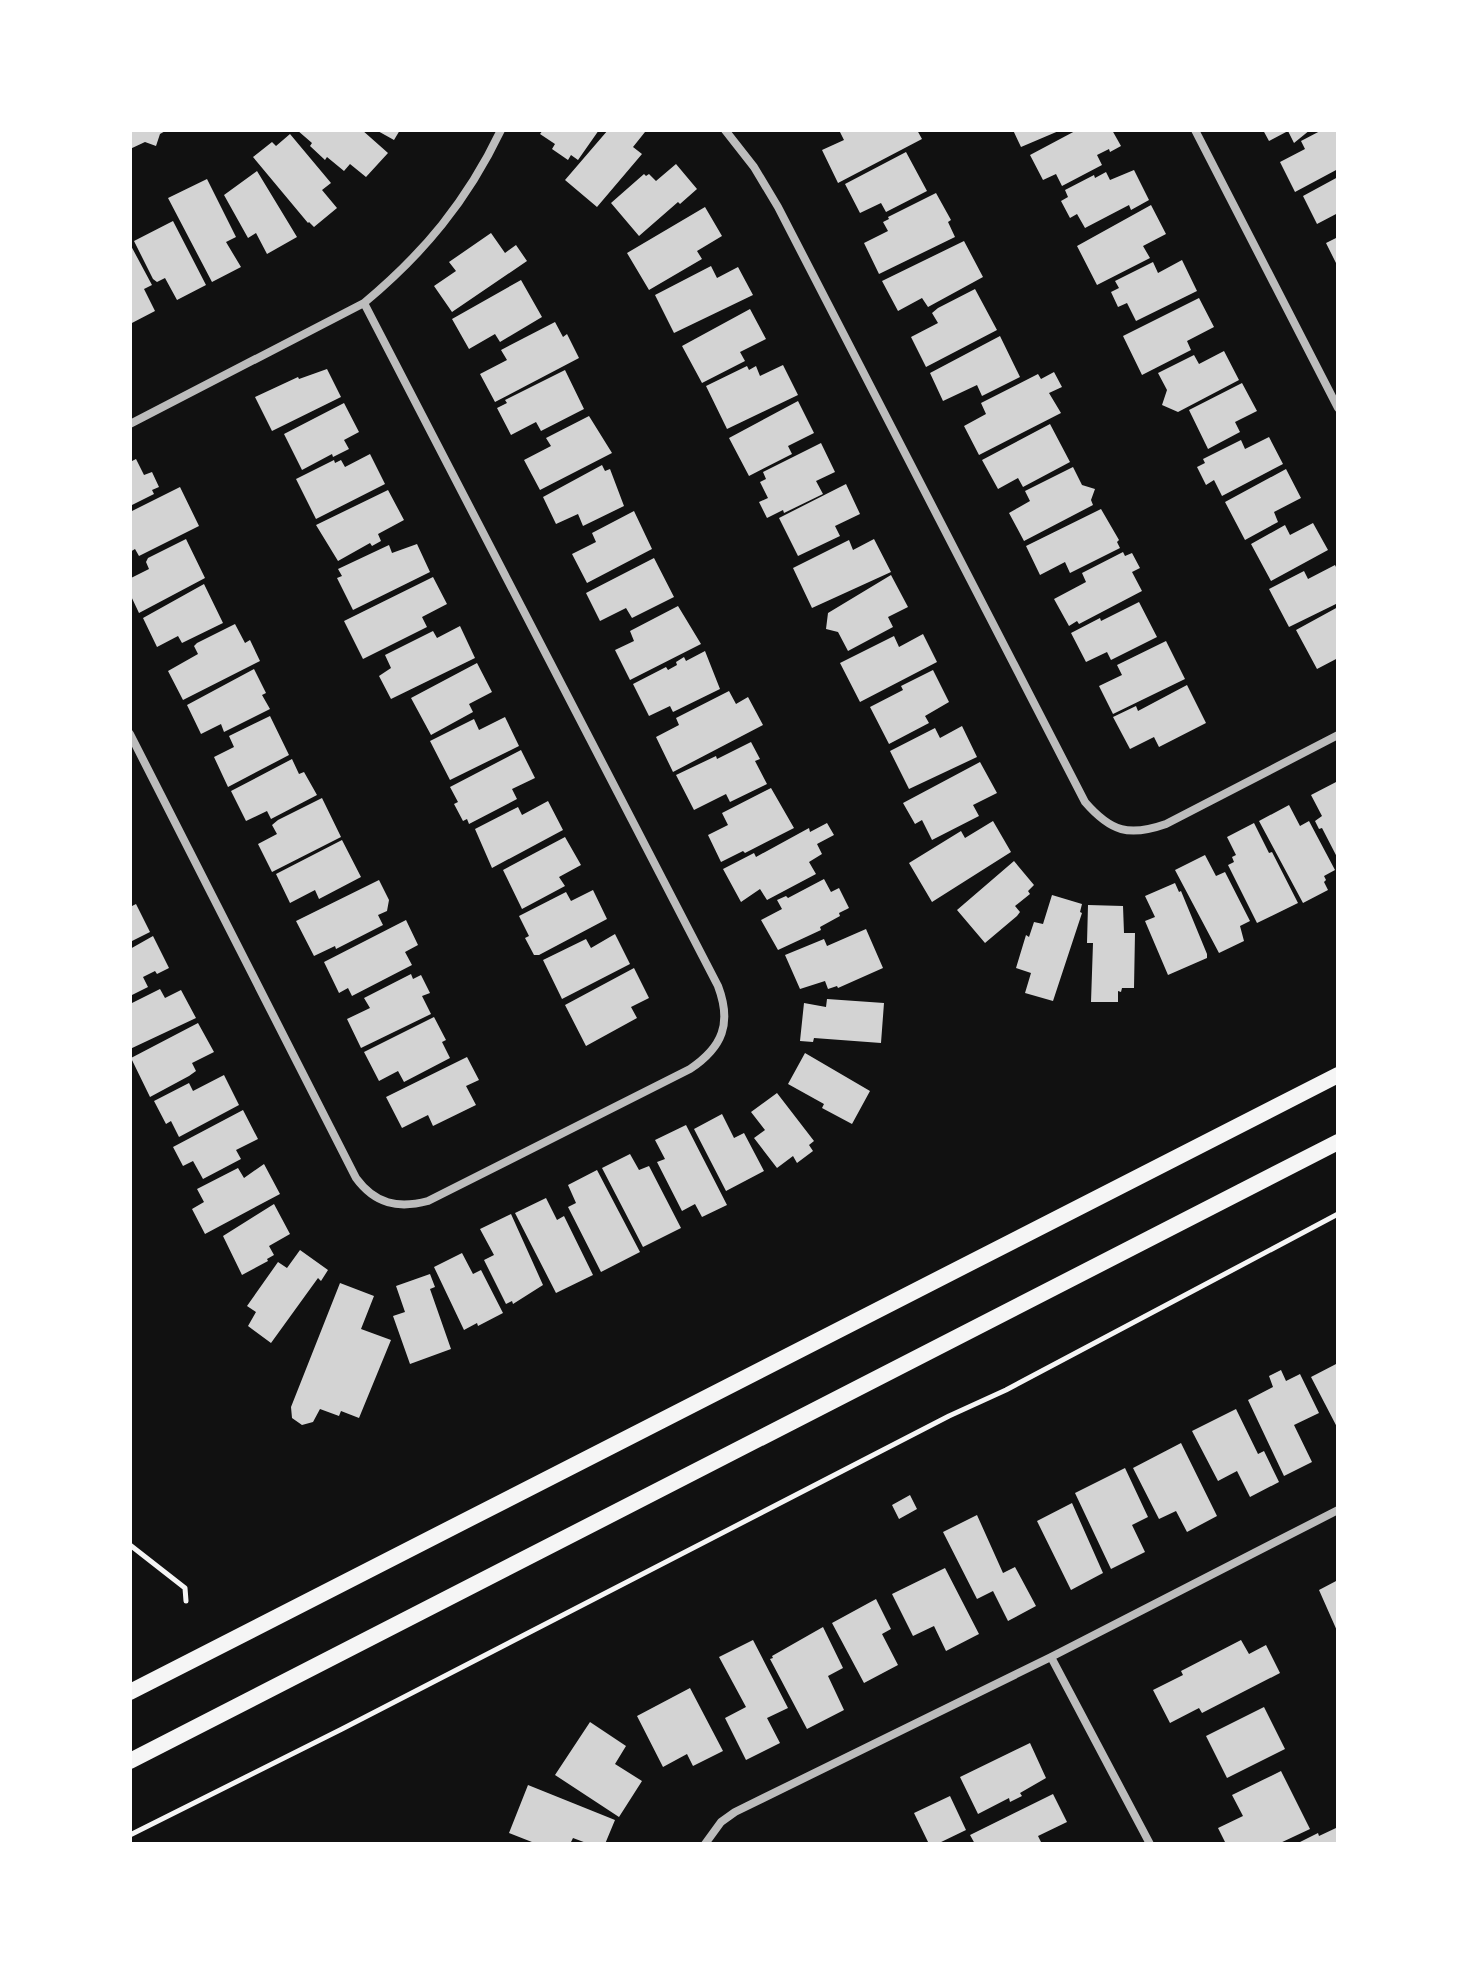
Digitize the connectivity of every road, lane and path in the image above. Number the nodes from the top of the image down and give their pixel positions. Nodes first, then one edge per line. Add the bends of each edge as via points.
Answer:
1 (501, 130) edge
2 (725, 130) edge
3 (1195, 130) edge
4 (364, 303) junction
5 (1338, 408) edge
6 (130, 424) edge
7 (130, 734) edge
8 (1338, 735) edge
9 (1338, 1075) edge
10 (1338, 1142) edge
11 (1338, 1214) edge
12 (1338, 1510) edge
13 (130, 1545) edge
14 (186, 1601) dead end
15 (1051, 1657) junction
16 (130, 1692) edge
17 (130, 1761) edge
18 (130, 1835) edge
19 (705, 1844) edge
20 (1150, 1844) edge

1 - 4 street via 477,176 430,242
2 - 8 street via 778,207 1095,815 1118,829 1146,831
3 - 5 street
4 - 6 street
4 - 7 street via 718,986 725,1004 716,1047 676,1076 428,1201 385,1203 356,1178
9 - 16 main road
10 - 17 main road
11 - 18 path via 1006,1390
12 - 15 street
13 - 14 path via 185,1588
15 - 19 street via 735,1812
15 - 20 street

